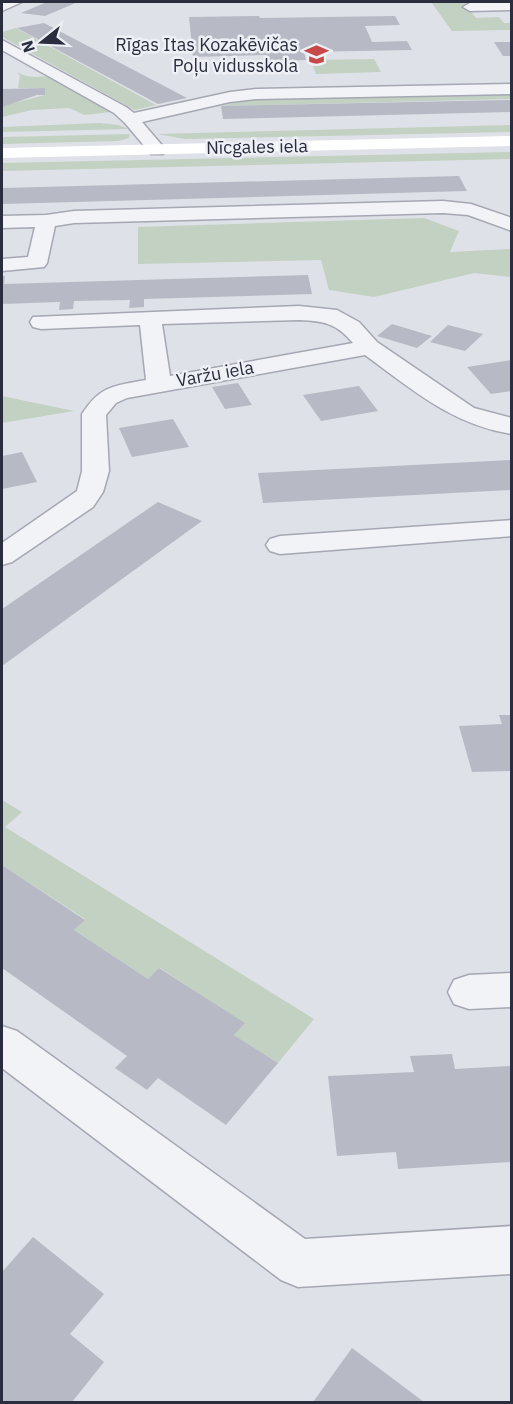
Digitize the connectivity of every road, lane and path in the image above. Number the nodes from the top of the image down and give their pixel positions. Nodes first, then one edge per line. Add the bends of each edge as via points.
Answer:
1 (15, 2) edge
2 (512, 6) edge
3 (2, 7) edge
4 (470, 7) dead end
5 (2, 44) edge
6 (512, 88) edge
7 (130, 119) junction
8 (512, 141) edge
9 (157, 150) junction
10 (2, 153) edge
11 (46, 221) junction
12 (2, 222) edge
13 (512, 225) edge
14 (2, 264) edge
15 (150, 318) junction
16 (41, 322) dead end
17 (369, 347) junction
18 (159, 384) junction
19 (512, 426) edge
20 (512, 528) edge
21 (280, 545) dead end
22 (2, 556) edge
23 (512, 990) edge
24 (469, 992) dead end
25 (2, 1044) edge
26 (512, 1250) edge

1 - 3 street
2 - 4 street
5 - 7 street
6 - 7 street via 257,94
7 - 9 street
8 - 9 street, Nīcgales iela
9 - 10 street, Nīcgales iela
11 - 12 street
11 - 13 street via 74,217 443,207 471,210
11 - 14 street via 37,263
15 - 16 street
15 - 17 street via 329,315 351,327
15 - 18 street
17 - 18 street, Varžu iela
17 - 19 street via 465,413
18 - 22 street, Varžu iela via 107,398 94,414 96,471 92,492
20 - 21 street
23 - 24 street
25 - 26 street via 298,1263

